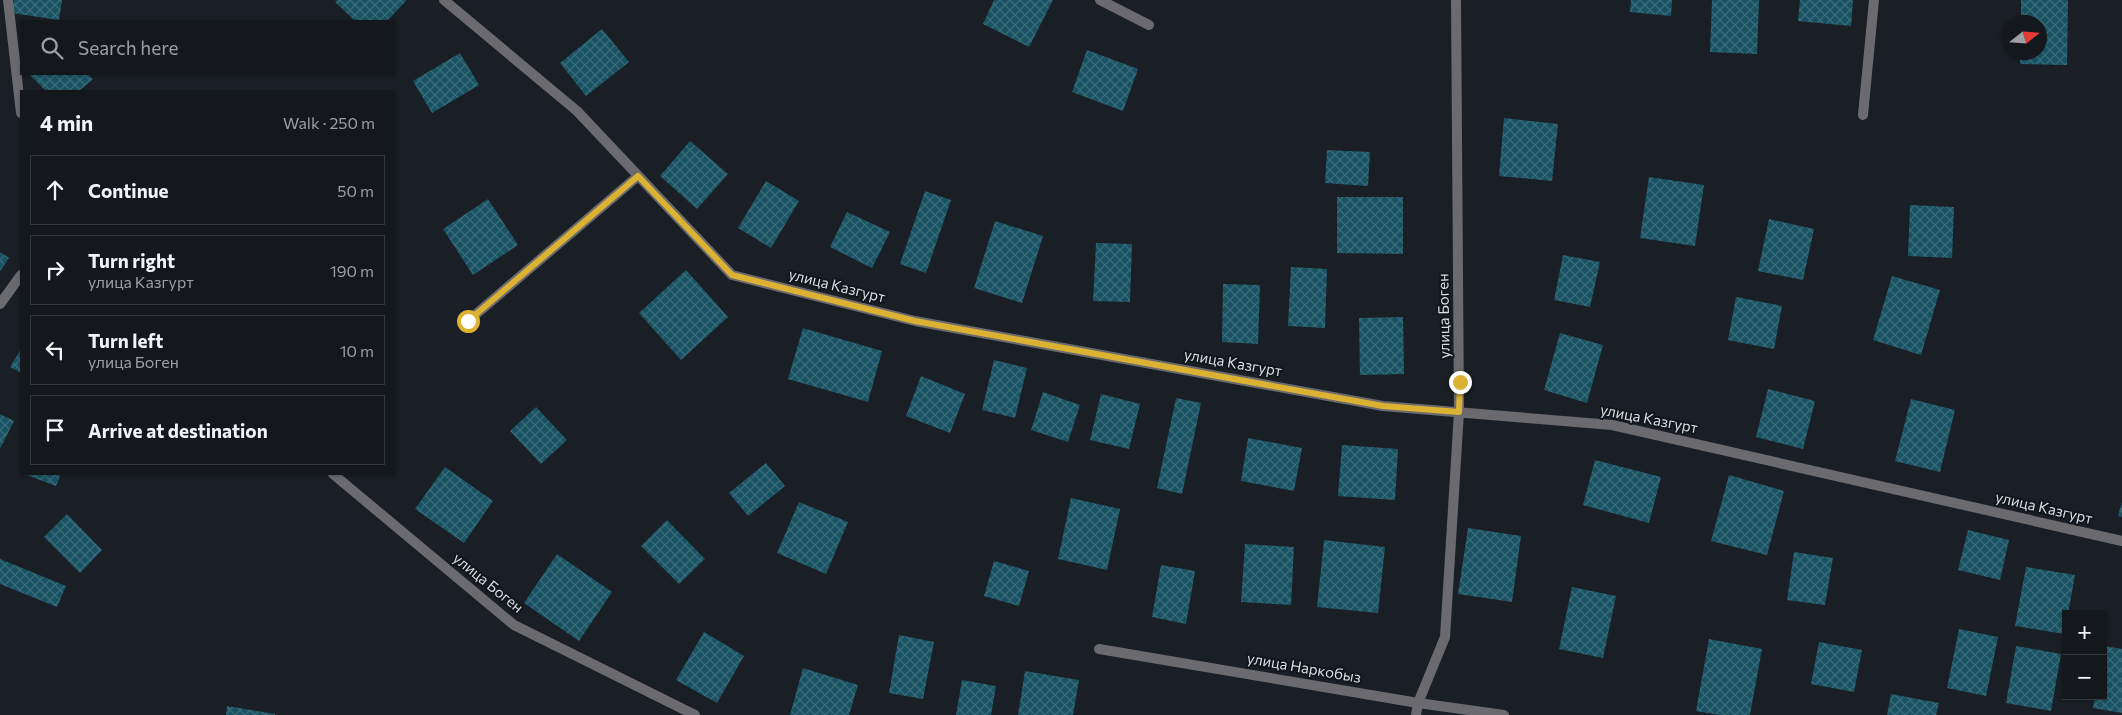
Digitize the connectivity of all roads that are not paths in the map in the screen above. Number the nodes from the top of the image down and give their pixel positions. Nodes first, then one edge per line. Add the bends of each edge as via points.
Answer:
1 (8, 0) edge
2 (444, 0) edge
3 (1100, 0) edge
4 (1456, 0) edge
5 (1874, 0) edge
6 (1148, 25) dead end
7 (20, 104) edge
8 (1863, 115) dead end
9 (638, 176) junction
10 (20, 276) edge
11 (0, 304) edge
12 (468, 321) dead end
13 (1459, 412) junction
14 (334, 475) edge
15 (2122, 541) edge
16 (1099, 649) dead end
17 (1418, 703) junction
18 (695, 715) edge
19 (1416, 715) edge
20 (1504, 715) edge

1 - 7 street
2 - 9 street, улица Казгурт via 577,111
3 - 6 street
4 - 13 street, улица Боген
5 - 8 street
9 - 12 street
9 - 13 street, улица Казгурт via 732,275 915,321 1383,406
10 - 11 street
13 - 15 street, улица Казгурт via 1612,425
13 - 17 street, улица Боген via 1445,636
14 - 18 street, улица Боген via 514,625
16 - 17 street, улица Наркобыз
17 - 19 street, улица Боген
17 - 20 street, улица Наркобыз

